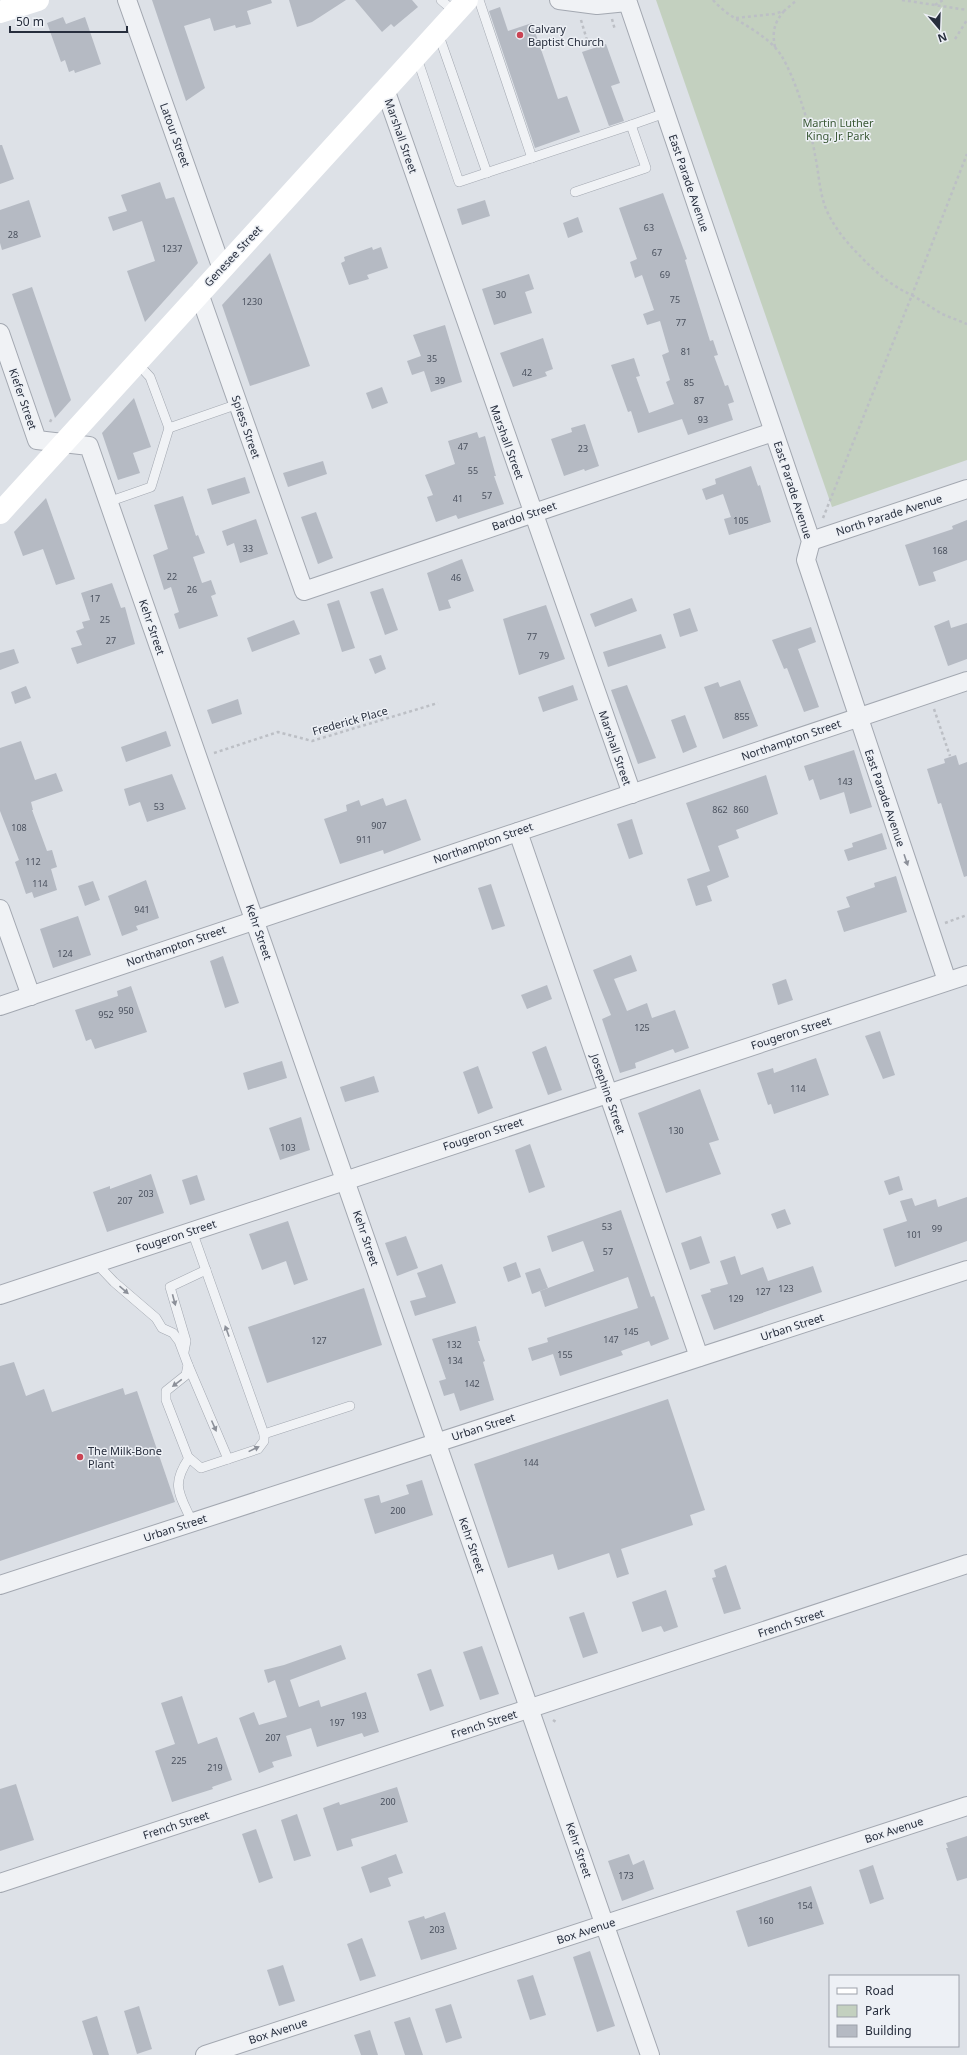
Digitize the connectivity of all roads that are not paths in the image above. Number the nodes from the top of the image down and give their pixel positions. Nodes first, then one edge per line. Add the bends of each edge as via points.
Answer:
1 (38, 0) edge
2 (127, 0) edge
3 (479, 0) edge
4 (559, 0) edge
5 (627, 1) edge
6 (455, 4) edge
7 (0, 12) edge
8 (438, 33) junction
9 (416, 56) junction
10 (385, 89) junction
11 (665, 113) junction
12 (632, 125) junction
13 (532, 158) junction
14 (487, 173) junction
15 (575, 192) dead end
16 (222, 269) junction
17 (199, 293) junction
18 (0, 333) edge
19 (137, 363) junction
20 (238, 404) junction
21 (169, 428) junction
22 (773, 432) junction
23 (64, 443) junction
24 (967, 489) edge
25 (108, 502) junction
26 (0, 513) edge
27 (532, 513) junction
28 (811, 541) junction
29 (294, 561) joint
30 (967, 681) edge
31 (858, 717) junction
32 (632, 794) junction
33 (518, 832) junction
34 (0, 910) edge
35 (255, 920) junction
36 (967, 975) edge
37 (947, 981) junction
38 (31, 996) junction
39 (0, 1006) edge
40 (608, 1093) junction
41 (346, 1180) junction
42 (192, 1231) junction
43 (96, 1263) junction
44 (206, 1270) junction
45 (967, 1270) edge
46 (0, 1295) edge
47 (183, 1353) junction
48 (699, 1357) junction
49 (188, 1365) junction
50 (350, 1406) dead end
51 (264, 1434) junction
52 (436, 1443) junction
53 (189, 1458) junction
54 (228, 1458) junction
55 (192, 1522) junction
56 (967, 1564) edge
57 (0, 1585) edge
58 (529, 1709) junction
59 (967, 1806) edge
60 (0, 1883) edge
61 (605, 1925) junction
62 (205, 2055) edge
63 (650, 2055) edge

1 - 7 main road
2 - 16 street, Latour Street
3 - 13 lane
4 - 5 street via 597,5
5 - 11 street, East Parade Avenue
6 - 8 main road, Genesee Street
8 - 9 main road, Genesee Street
8 - 14 lane
9 - 10 main road, Genesee Street
9 - 14 lane via 459,182
10 - 16 main road, Genesee Street
10 - 27 street, Marshall Street
11 - 12 lane
11 - 22 street, East Parade Avenue
12 - 13 lane
12 - 15 lane via 646,168
13 - 14 lane
16 - 17 main road, Genesee Street
17 - 19 main road, Genesee Street
17 - 20 street, Spiess Street
18 - 23 street, Kiefer Street via 37,440
19 - 21 lane via 150,377
19 - 23 main road, Genesee Street
20 - 21 lane
20 - 29 street, Spiess Street
21 - 25 lane via 151,487
22 - 27 street, Bardol Street
22 - 28 street, East Parade Avenue
23 - 25 street, Kehr Street via 89,446
23 - 26 main road, Genesee Street
24 - 28 street, North Parade Avenue
25 - 35 street, Kehr Street
27 - 29 street, Bardol Street via 304,591
27 - 32 street, Marshall Street
28 - 31 street, East Parade Avenue via 806,560
30 - 31 street, Northampton Street
31 - 32 street, Northampton Street
31 -> 37 street, East Parade Avenue
32 - 33 street, Northampton Street
33 - 35 street, Northampton Street
33 - 40 street, Josephine Street
34 - 38 street
35 - 38 street, Northampton Street
35 - 41 street, Kehr Street
36 - 37 street, Fougeron Street
37 - 40 street, Fougeron Street
38 - 39 street, Northampton Street
40 - 41 street, Fougeron Street
40 - 48 street, Josephine Street
41 - 42 street, Fougeron Street
41 - 52 street, Kehr Street
42 - 43 street, Fougeron Street
42 - 44 lane
43 - 46 street, Fougeron Street
43 -> 47 lane via 156,1318 162,1328 173,1333
44 -> 47 lane via 170,1287 186,1342
51 -> 44 lane
45 - 48 street, Urban Street
47 - 49 lane
48 - 52 street, Urban Street
49 -> 53 lane via 186,1375 166,1391 166,1400
49 -> 54 lane
50 - 51 lane
54 -> 51 lane via 258,1449 264,1441
52 - 55 street, Urban Street
52 - 58 street, Kehr Street
53 - 54 lane via 201,1468
53 - 55 lane via 177,1479 178,1488
55 - 57 street, Urban Street
56 - 58 street, French Street
58 - 60 street, French Street
58 - 61 street, Kehr Street
59 - 61 street, Box Avenue
61 - 62 street, Box Avenue
61 - 63 street, Kehr Street

